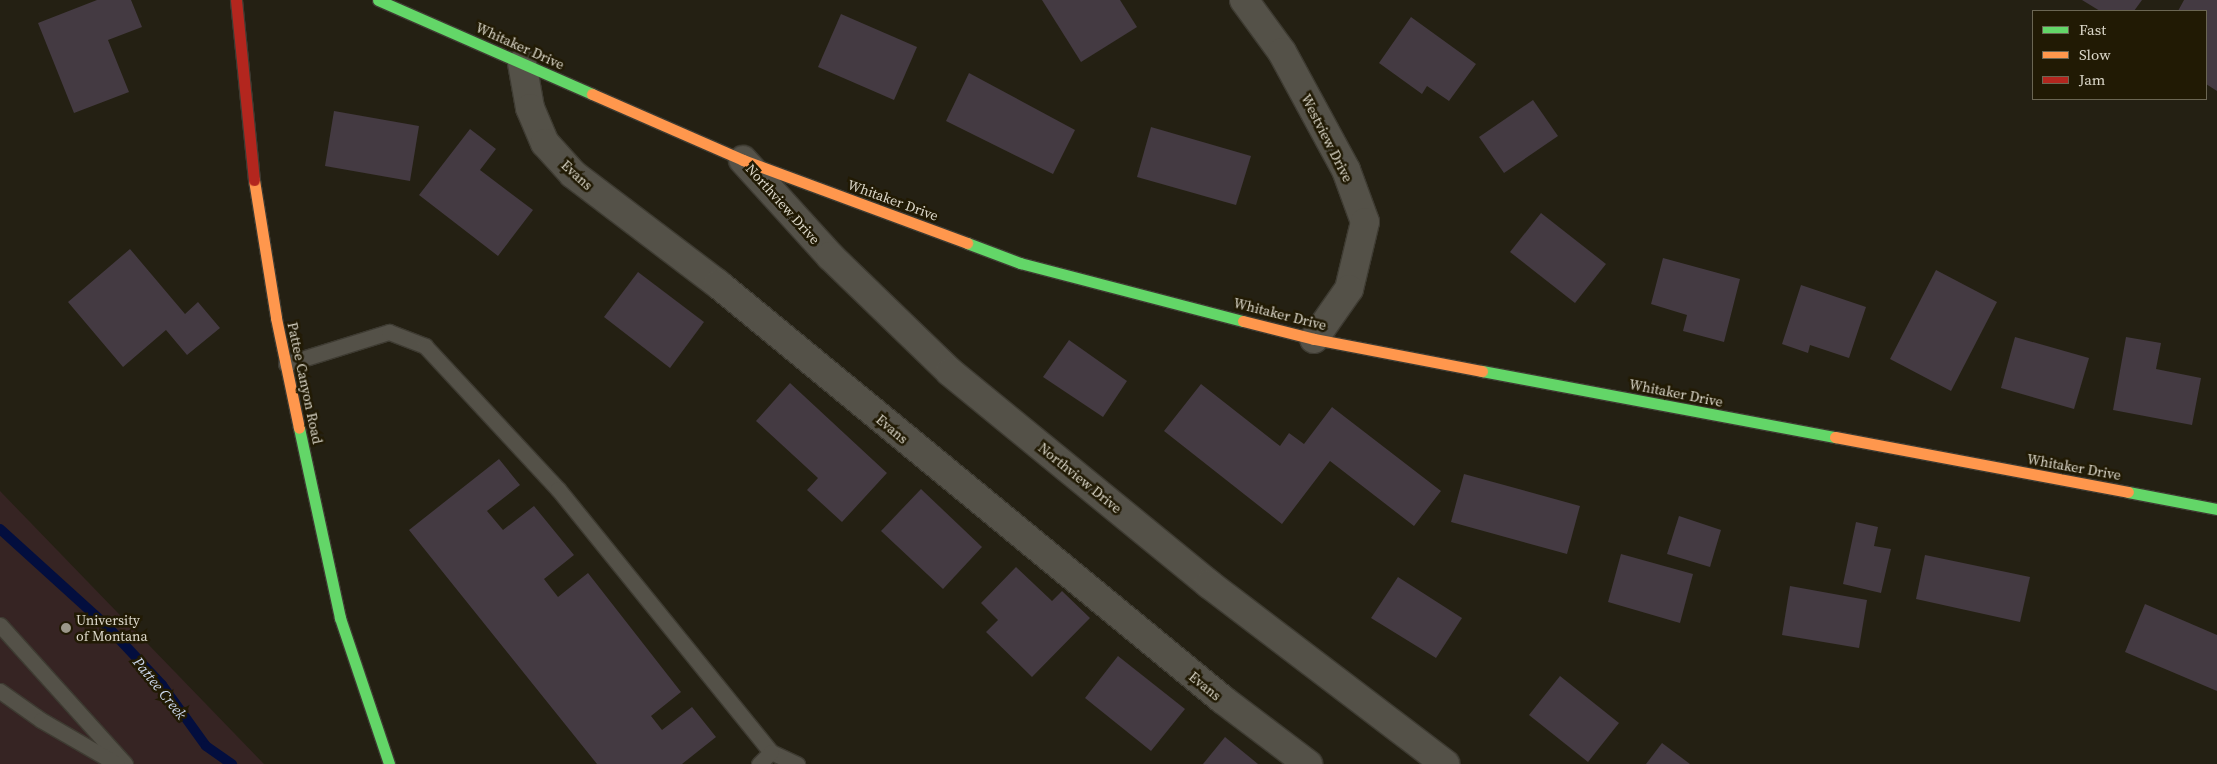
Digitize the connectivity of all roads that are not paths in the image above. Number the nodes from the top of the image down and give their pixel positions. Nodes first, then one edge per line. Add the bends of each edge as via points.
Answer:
1 (236, 0) edge
2 (378, 0) edge
3 (1244, 0) edge
4 (522, 62) junction
5 (743, 160) junction
6 (1314, 339) junction
7 (286, 364) junction
8 (2217, 509) edge
9 (0, 625) edge
10 (0, 691) edge
11 (771, 752) junction
12 (117, 764) edge
13 (125, 764) edge
14 (389, 764) edge
15 (760, 764) edge
16 (797, 764) edge
17 (1308, 764) edge
18 (1446, 764) edge

1 - 7 street, Pattee Canyon Road via 248,142
2 - 4 street, Whitaker Drive
3 - 6 street, Westview Drive via 1282,52 1346,170 1365,222 1349,288
4 - 5 street, Whitaker Drive
4 - 17 street, Evans via 530,108 545,142 573,174 718,284 1222,699
5 - 6 street, Whitaker Drive via 1020,263
5 - 18 street, Northview Drive via 830,256 950,372 1209,584
6 - 8 street, Whitaker Drive
7 - 11 lane via 389,332 425,346 558,489
7 - 14 street, Pattee Canyon Road via 340,618
9 - 13 lane
10 - 12 lane via 72,740
11 - 15 lane
11 - 16 lane

